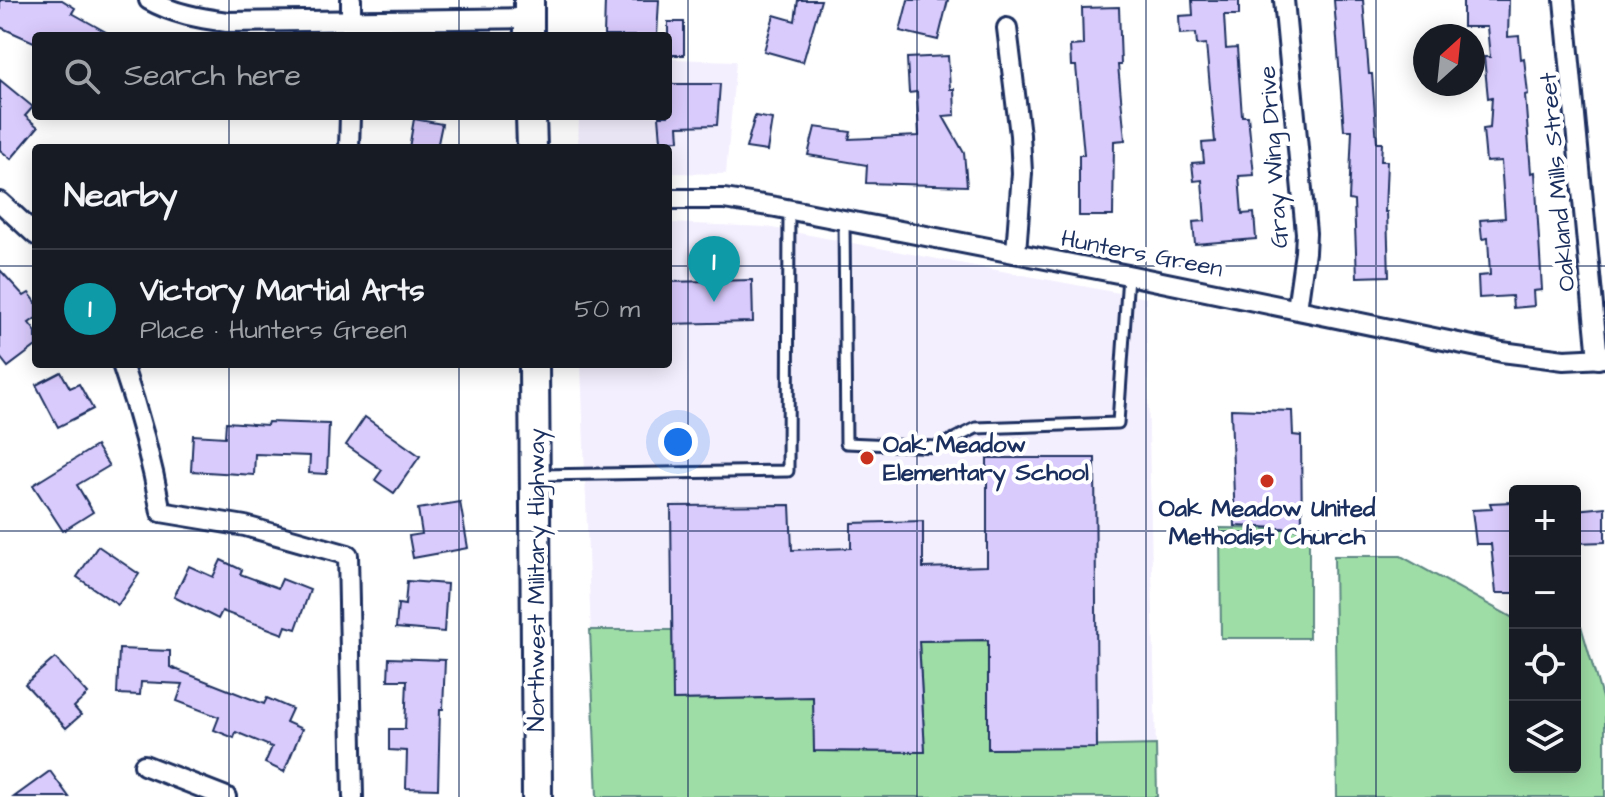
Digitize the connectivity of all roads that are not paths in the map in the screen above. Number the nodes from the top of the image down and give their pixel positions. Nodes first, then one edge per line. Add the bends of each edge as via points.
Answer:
1 (149, 0) edge
2 (351, 0) edge
3 (1284, 0) edge
4 (1564, 0) edge
5 (529, 18) edge
6 (351, 28) edge
7 (1007, 28) dead end
8 (350, 120) edge
9 (531, 120) edge
10 (349, 144) edge
11 (532, 144) edge
12 (672, 199) edge
13 (0, 202) edge
14 (789, 209) junction
15 (844, 220) junction
16 (32, 231) edge
17 (1016, 252) junction
18 (1128, 275) junction
19 (1297, 309) junction
20 (1601, 358) edge
21 (123, 368) edge
22 (534, 368) edge
23 (535, 475) junction
24 (144, 765) dead end
25 (226, 797) edge
26 (353, 797) edge
27 (537, 797) edge

1 - 6 street via 173,11 227,22
2 - 6 street
3 - 19 street, Gray Wing Drive via 1306,233
4 - 20 street, Oakland Mills Street
5 - 6 street
7 - 17 street via 1022,173
8 - 10 street
9 - 11 main road
12 - 14 street, Hunters Green via 724,199
13 - 16 street
14 - 15 street, Hunters Green
14 - 23 lane via 788,471
15 - 17 street, Hunters Green
15 - 18 lane via 846,443 938,447 976,428 1118,423
17 - 18 street, Hunters Green
18 - 19 street, Hunters Green
19 - 20 street, Hunters Green via 1502,352 1564,360
21 - 26 street via 161,512 245,526 348,555
22 - 23 main road, Northwest Military Highway
23 - 27 main road, Northwest Military Highway
24 - 25 street

